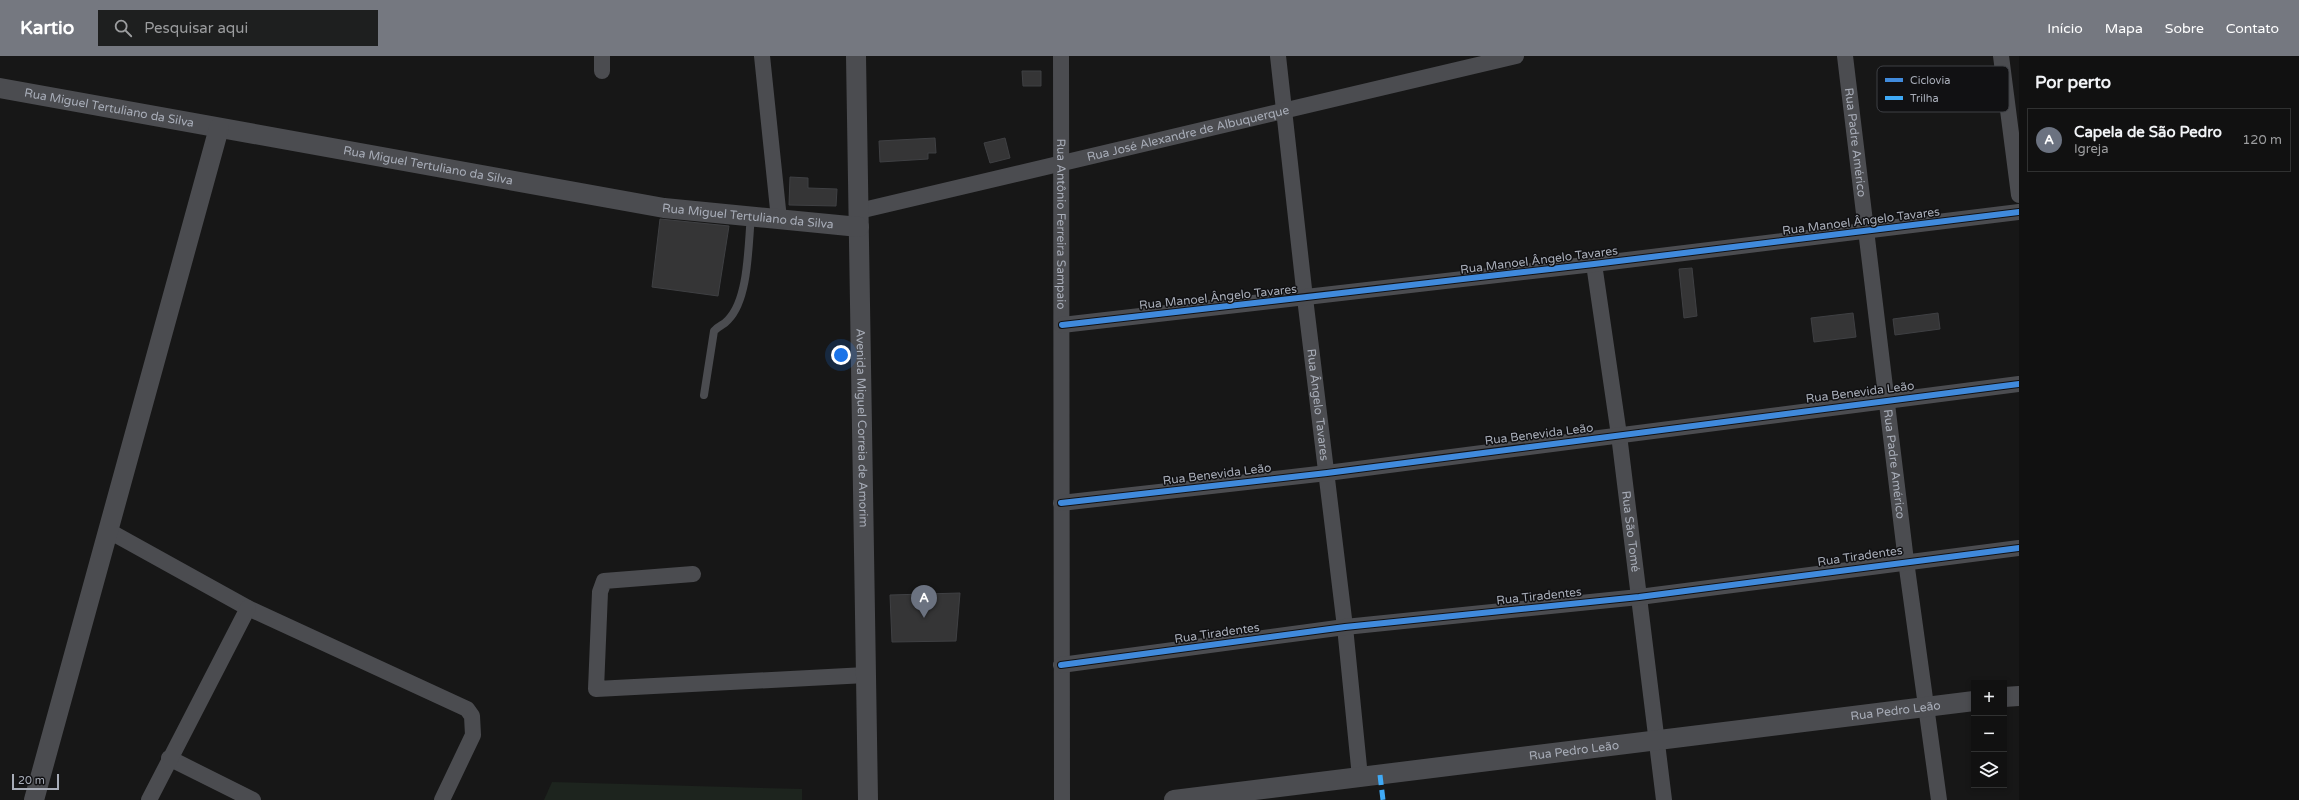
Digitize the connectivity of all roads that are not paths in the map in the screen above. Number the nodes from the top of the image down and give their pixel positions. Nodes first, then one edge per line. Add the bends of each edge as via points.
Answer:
1 (762, 56) edge
2 (856, 56) edge
3 (1061, 56) edge
4 (1278, 56) edge
5 (1516, 56) edge
6 (1845, 56) edge
7 (2001, 56) edge
8 (2002, 66) edge
9 (0, 88) edge
10 (1285, 110) junction
11 (2008, 112) edge
12 (219, 128) junction
13 (1061, 163) junction
14 (2019, 195) edge
15 (2019, 212) edge
16 (751, 216) junction
17 (779, 219) junction
18 (859, 219) junction
19 (1867, 231) junction
20 (1594, 264) junction
21 (1305, 298) junction
22 (1062, 325) junction
23 (2019, 384) edge
24 (704, 395) dead end
25 (1886, 399) junction
26 (1619, 435) junction
27 (1327, 473) junction
28 (1061, 503) junction
29 (108, 532) junction
30 (2019, 548) edge
31 (1906, 561) junction
32 (693, 574) dead end
33 (1639, 597) junction
34 (248, 608) junction
35 (1345, 627) junction
36 (1061, 665) junction
37 (866, 675) junction
38 (2019, 696) edge
39 (2007, 697) edge
40 (1971, 700) edge
41 (1926, 706) junction
42 (1655, 742) junction
43 (170, 758) junction
44 (1360, 777) junction
45 (34, 800) edge
46 (149, 800) edge
47 (253, 800) edge
48 (442, 800) edge
49 (868, 800) edge
50 (1062, 800) edge
51 (1174, 800) edge
52 (1664, 800) edge
53 (1939, 800) edge

1 - 17 street
2 - 18 street, Avenida Miguel Correia de Amorim
3 - 13 street, Rua Antônio Ferreira Sampaio
4 - 10 street, Rua Ângelo Tavares
5 - 10 street, Rua José Alexandre de Albuquerque
6 - 19 street, Rua Padre Américo
7 - 8 street
9 - 12 street, Rua Miguel Tertuliano da Silva
10 - 13 street, Rua José Alexandre de Albuquerque
10 - 21 street, Rua Ângelo Tavares
11 - 14 street
12 - 16 street, Rua Miguel Tertuliano da Silva via 664,208
12 - 29 street
13 - 18 street, Rua José Alexandre de Albuquerque
13 - 22 street, Rua Antônio Ferreira Sampaio
15 - 19 street, Rua Manoel Ângelo Tavares
16 - 17 street, Rua Miguel Tertuliano da Silva
16 - 24 lane via 740,300 728,321 714,331
17 - 18 street, Rua Miguel Tertuliano da Silva
18 - 37 street, Avenida Miguel Correia de Amorim
19 - 20 street, Rua Manoel Ângelo Tavares
19 - 25 street, Rua Padre Américo
20 - 21 street, Rua Manoel Ângelo Tavares
20 - 26 street, Rua São Tomé
21 - 22 street, Rua Manoel Ângelo Tavares
21 - 27 street, Rua Ângelo Tavares
22 - 28 street, Rua Antônio Ferreira Sampaio
23 - 25 street, Rua Benevida Leão
25 - 26 street, Rua Benevida Leão
25 - 31 street, Rua Padre Américo
26 - 27 street, Rua Benevida Leão
26 - 33 street, Rua São Tomé
27 - 28 street, Rua Benevida Leão
27 - 35 street, Rua Ângelo Tavares
28 - 36 street, Rua Antônio Ferreira Sampaio
29 - 34 street
29 - 45 street
30 - 31 street, Rua Tiradentes
31 - 33 street, Rua Tiradentes
31 - 41 street, Rua Padre Américo
32 - 37 street via 604,581 600,592 596,689
33 - 35 street, Rua Tiradentes
33 - 42 street, Rua São Tomé
34 - 43 street
34 - 48 street via 466,709 472,716 473,735
35 - 36 street, Rua Tiradentes
35 - 44 street, Rua Ângelo Tavares
36 - 50 street, Rua Antônio Ferreira Sampaio
37 - 49 street, Avenida Miguel Correia de Amorim
38 - 39 street
40 - 41 street, Rua Pedro Leão
41 - 42 street, Rua Pedro Leão
41 - 53 street, Rua Padre Américo
42 - 44 street, Rua Pedro Leão
42 - 52 street, Rua São Tomé
43 - 46 street
43 - 47 street
44 - 51 street, Rua Pedro Leão

